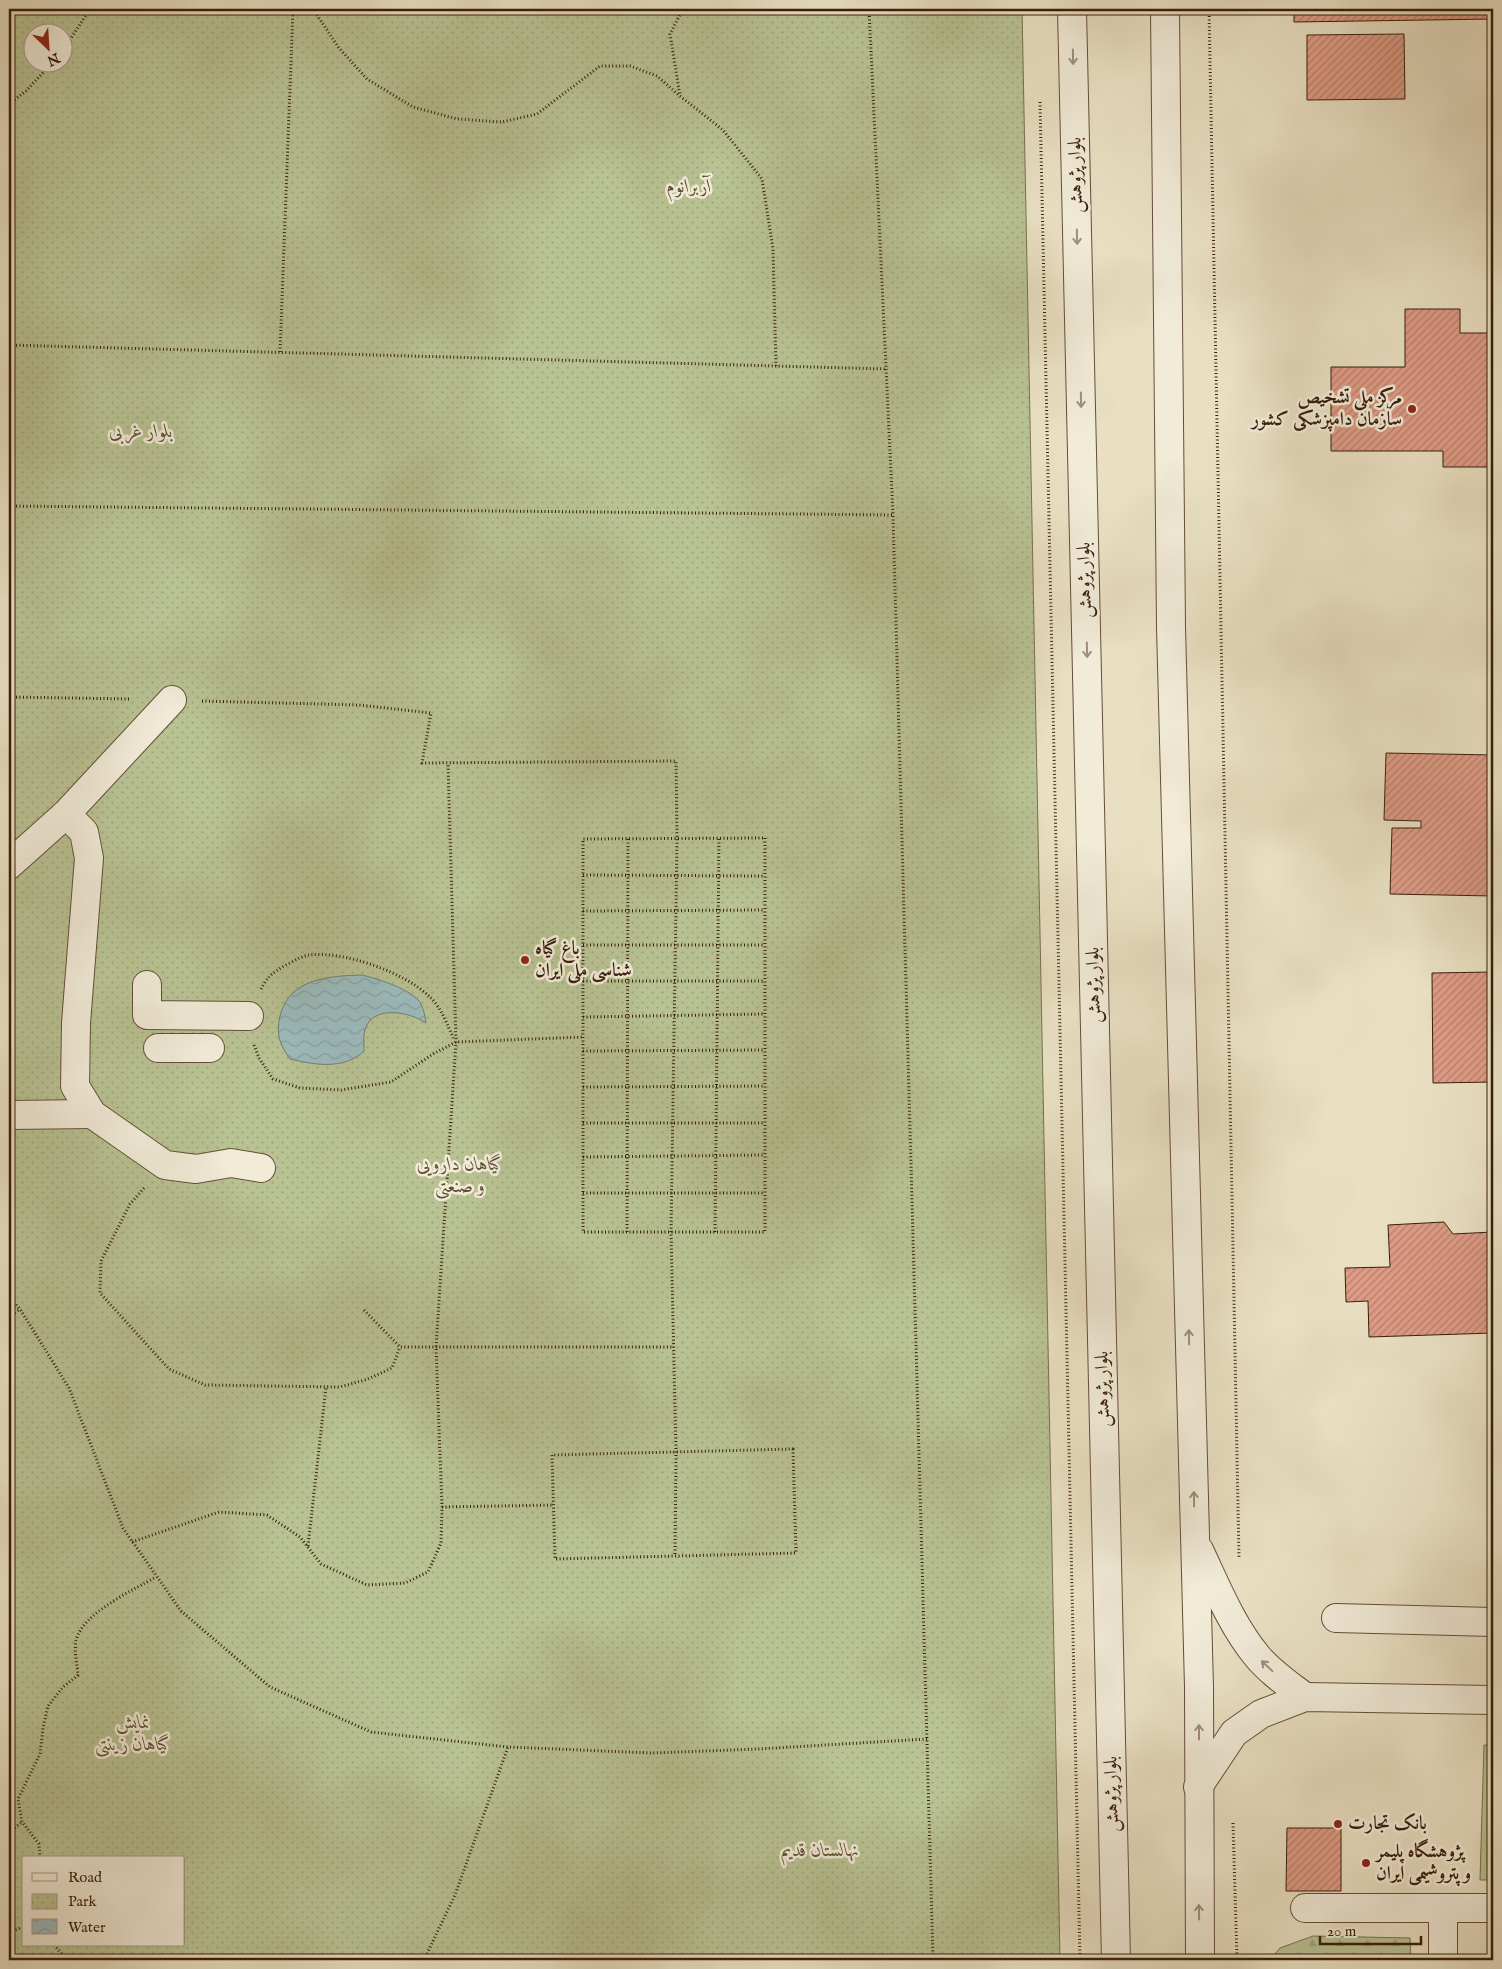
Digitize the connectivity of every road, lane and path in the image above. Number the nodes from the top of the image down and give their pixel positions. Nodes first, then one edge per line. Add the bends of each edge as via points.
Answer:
1 (90, 9) edge
2 (294, 9) edge
3 (313, 9) edge
4 (683, 9) edge
5 (869, 9) edge
6 (1072, 9) edge
7 (1165, 9) edge
8 (1209, 9) edge
9 (72, 37) edge
10 (44, 72) edge
11 (680, 96) junction
12 (1040, 98) dead end
13 (9, 104) edge
14 (9, 345) edge
15 (280, 352) junction
16 (776, 366) junction
17 (886, 369) junction
18 (9, 506) edge
19 (893, 515) junction
20 (9, 697) edge
21 (172, 700) junction
22 (448, 763) junction
23 (66, 814) junction
24 (719, 838) junction
25 (628, 839) junction
26 (676, 839) junction
27 (9, 865) edge
28 (583, 875) junction
29 (628, 875) junction
30 (676, 875) junction
31 (719, 876) junction
32 (765, 876) junction
33 (628, 910) junction
34 (676, 910) junction
35 (718, 910) junction
36 (765, 910) junction
37 (583, 911) junction
38 (583, 945) junction
39 (628, 945) junction
40 (675, 945) junction
41 (718, 945) junction
42 (765, 945) junction
43 (583, 981) junction
44 (627, 981) junction
45 (675, 981) junction
46 (718, 981) junction
47 (765, 981) junction
48 (147, 985) dead end
49 (765, 1014) junction
50 (717, 1015) junction
51 (184, 1016) junction
52 (249, 1016) junction
53 (627, 1016) junction
54 (674, 1016) junction
55 (583, 1017) junction
56 (583, 1038) junction
57 (456, 1042) junction
58 (184, 1048) dead end
59 (674, 1050) junction
60 (717, 1050) junction
61 (765, 1050) junction
62 (583, 1051) junction
63 (627, 1051) junction
64 (627, 1086) junction
65 (674, 1086) junction
66 (716, 1086) junction
67 (766, 1086) junction
68 (583, 1087) junction
69 (92, 1114) junction
70 (9, 1115) edge
71 (673, 1122) junction
72 (583, 1123) junction
73 (627, 1123) junction
74 (716, 1123) junction
75 (765, 1123) junction
76 (627, 1156) junction
77 (672, 1156) junction
78 (716, 1156) junction
79 (765, 1156) junction
80 (583, 1157) junction
81 (165, 1165) junction
82 (261, 1168) dead end
83 (583, 1193) junction
84 (627, 1193) junction
85 (672, 1193) junction
86 (715, 1193) junction
87 (765, 1193) junction
88 (627, 1232) junction
89 (671, 1232) junction
90 (715, 1232) junction
91 (9, 1297) edge
92 (20, 1308) junction
93 (364, 1310) dead end
94 (9, 1318) edge
95 (400, 1347) junction
96 (436, 1347) junction
97 (674, 1347) junction
98 (326, 1387) junction
99 (676, 1452) junction
100 (554, 1505) junction
101 (442, 1507) junction
102 (1195, 1541) junction
103 (132, 1542) junction
104 (308, 1547) junction
105 (675, 1556) junction
106 (1239, 1567) dead end
107 (157, 1577) junction
108 (1336, 1618) dead end
109 (1493, 1622) edge
110 (1305, 1697) junction
111 (1493, 1700) edge
112 (927, 1739) junction
113 (508, 1748) junction
114 (1198, 1787) junction
115 (1233, 1818) dead end
116 (22, 1822) junction
117 (9, 1832) edge
118 (40, 1856) edge
119 (1305, 1908) dead end
120 (1493, 1908) edge
121 (1443, 1909) junction
122 (22, 1928) edge
123 (9, 1932) edge
124 (55, 1946) edge
125 (67, 1960) edge
126 (424, 1960) edge
127 (933, 1960) edge
128 (1080, 1960) edge
129 (1116, 1960) edge
130 (1200, 1960) edge
131 (1237, 1960) edge
132 (1443, 1960) edge

1 - 9 path
2 - 15 path
3 - 11 path via 339,48 367,79 414,107 457,119 502,122 537,114 600,66 630,66 657,76
4 - 11 path via 670,34
5 - 17 path
6 -> 129 street, بلوار پژوهش
102 -> 7 street via 1171,627
8 - 106 path
10 - 13 path
11 - 16 path via 723,130 762,179 773,249
12 - 128 path
14 - 15 path
15 - 16 path
16 - 17 path
17 - 19 path
18 - 19 path
19 - 112 path
20 - 21 path
21 - 22 path via 359,705 431,713 422,763
21 - 23 street
22 - 26 path via 676,761
22 - 57 path
23 - 27 street
23 - 69 street via 84,832 89,858 76,1023 75,1086
24 - 26 path
24 - 31 path
24 - 32 path via 765,838
25 - 26 path
25 - 28 path via 583,839
25 - 29 path
26 - 30 path
28 - 29 path
28 - 37 path
29 - 30 path
29 - 33 path
30 - 31 path
30 - 34 path
31 - 32 path
31 - 35 path
32 - 36 path
33 - 34 path
33 - 37 path
33 - 39 path
34 - 35 path
34 - 40 path
35 - 36 path
35 - 41 path
36 - 42 path
37 - 38 path
38 - 39 path
38 - 43 path
39 - 40 path
39 - 44 path
40 - 41 path
40 - 45 path
41 - 42 path
41 - 46 path
42 - 47 path
43 - 44 path
43 - 55 path
44 - 45 path
44 - 53 path
45 - 46 path
45 - 54 path
46 - 47 path
46 - 50 path
47 - 49 path
48 - 51 street via 146,1015
49 - 50 path
49 - 61 path
50 - 54 path
50 - 60 path
51 - 52 street
51 - 58 street
52 - 57 path via 251,1036 259,1058 273,1079 300,1088 341,1090 391,1082
52 - 57 path via 258,992 270,976 308,955 336,956 358,959 408,981 431,997
53 - 54 path
53 - 55 path
53 - 63 path
54 - 59 path
55 - 56 path
56 - 57 path
56 - 62 path
57 - 96 path
59 - 60 path
59 - 63 path
59 - 65 path
60 - 61 path
60 - 66 path
61 - 67 path
62 - 63 path
62 - 68 path
63 - 64 path
64 - 65 path
64 - 68 path
64 - 73 path
65 - 66 path
65 - 71 path
66 - 67 path
66 - 74 path
67 - 75 path
68 - 72 path
69 - 70 street
69 - 81 street
71 - 73 path
71 - 74 path
71 - 77 path
72 - 73 path
72 - 80 path
73 - 76 path
74 - 75 path
74 - 78 path
75 - 79 path
76 - 77 path
76 - 80 path
76 - 84 path
77 - 78 path
77 - 85 path
78 - 79 path
78 - 86 path
79 - 87 path
80 - 83 path
81 - 82 street via 196,1169 231,1163
81 - 98 path via 130,1204 100,1261 100,1293 169,1369 206,1385
83 - 84 path
83 - 88 path via 583,1232
84 - 85 path
84 - 88 path
85 - 86 path
85 - 89 path
86 - 87 path
86 - 90 path
87 - 90 path via 766,1232
88 - 89 path
89 - 90 path
89 - 97 path
91 - 92 path
92 - 94 path
92 - 103 path via 69,1388 123,1528
93 - 95 path
95 - 96 path
95 - 98 path via 392,1368 368,1379 340,1387
96 - 97 path
96 - 101 path
97 - 99 path
98 - 104 path
99 - 100 path via 552,1455
99 - 105 path
99 - 105 path via 793,1449 796,1553
100 - 101 path
100 - 105 path via 555,1559
101 - 104 path via 441,1543 428,1572 405,1583 367,1585 322,1564
110 -> 102 street via 1257,1657 1239,1629
114 -> 102 street
103 - 104 path via 219,1512 266,1515 300,1537
103 - 107 path
107 - 113 path via 180,1611 270,1687 371,1732
107 - 116 path via 86,1622 76,1641 78,1675 48,1706 40,1754 18,1799
108 - 109 street
110 - 111 street
110 - 114 street via 1261,1714 1234,1732
112 - 113 path via 652,1753
112 - 127 path
113 - 126 path via 456,1895
130 -> 114 street
115 - 131 path
116 - 117 path
116 - 118 path via 39,1844
119 - 121 street
120 - 121 street
121 - 132 street
122 - 123 path
124 - 125 path

